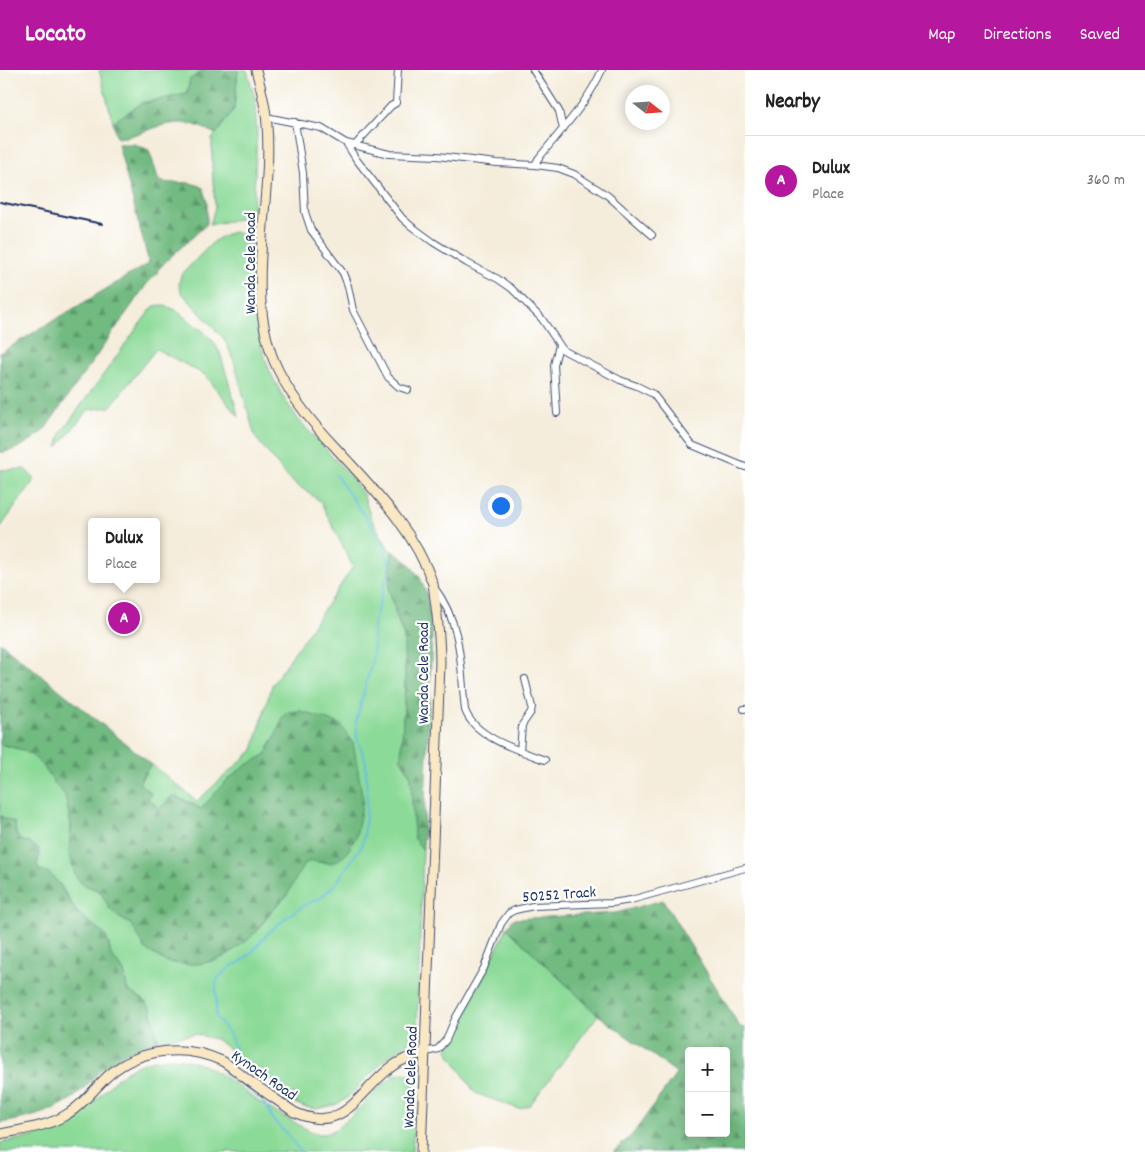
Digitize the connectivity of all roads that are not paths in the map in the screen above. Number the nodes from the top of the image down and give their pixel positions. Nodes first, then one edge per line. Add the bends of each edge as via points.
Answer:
1 (256, 70) edge
2 (398, 70) edge
3 (532, 70) edge
4 (602, 70) edge
5 (266, 117) junction
6 (295, 122) junction
7 (563, 129) junction
8 (346, 143) junction
9 (355, 145) junction
10 (535, 165) junction
11 (652, 235) dead end
12 (559, 345) junction
13 (408, 390) dead end
14 (557, 413) dead end
15 (745, 467) edge
16 (434, 586) junction
17 (525, 679) dead end
18 (520, 751) junction
19 (545, 760) dead end
20 (745, 868) edge
21 (426, 1052) junction
22 (0, 1134) edge
23 (422, 1148) edge

1 - 5 street, Wanda Cele Road
2 - 9 street via 396,103
3 - 7 street via 559,111
4 - 7 street via 584,102
5 - 6 street
5 - 16 street, Wanda Cele Road via 261,290 264,324 274,361 305,413 407,531
6 - 8 street via 321,128
6 - 13 street via 308,222 343,273 353,310 388,377 398,387
7 - 10 street
8 - 9 street
8 - 12 street via 406,222 433,242 511,288 546,324
9 - 10 street via 389,154
10 - 11 street via 574,174 607,195
12 - 14 street via 554,366
12 - 15 street via 574,357 653,394 692,445
16 - 18 street via 445,602 456,632 468,718 482,730
16 - 21 street, Wanda Cele Road via 440,663
17 - 18 street via 532,707 522,725
18 - 19 street
20 - 21 street, 50252 Track via 626,901 528,907 509,913 446,1040 438,1049
21 - 22 street, Kynoch Road via 402,1060 342,1114 325,1119 294,1112 223,1062 205,1055 184,1051 152,1053 110,1074 68,1114 44,1125
21 - 23 street, Wanda Cele Road

